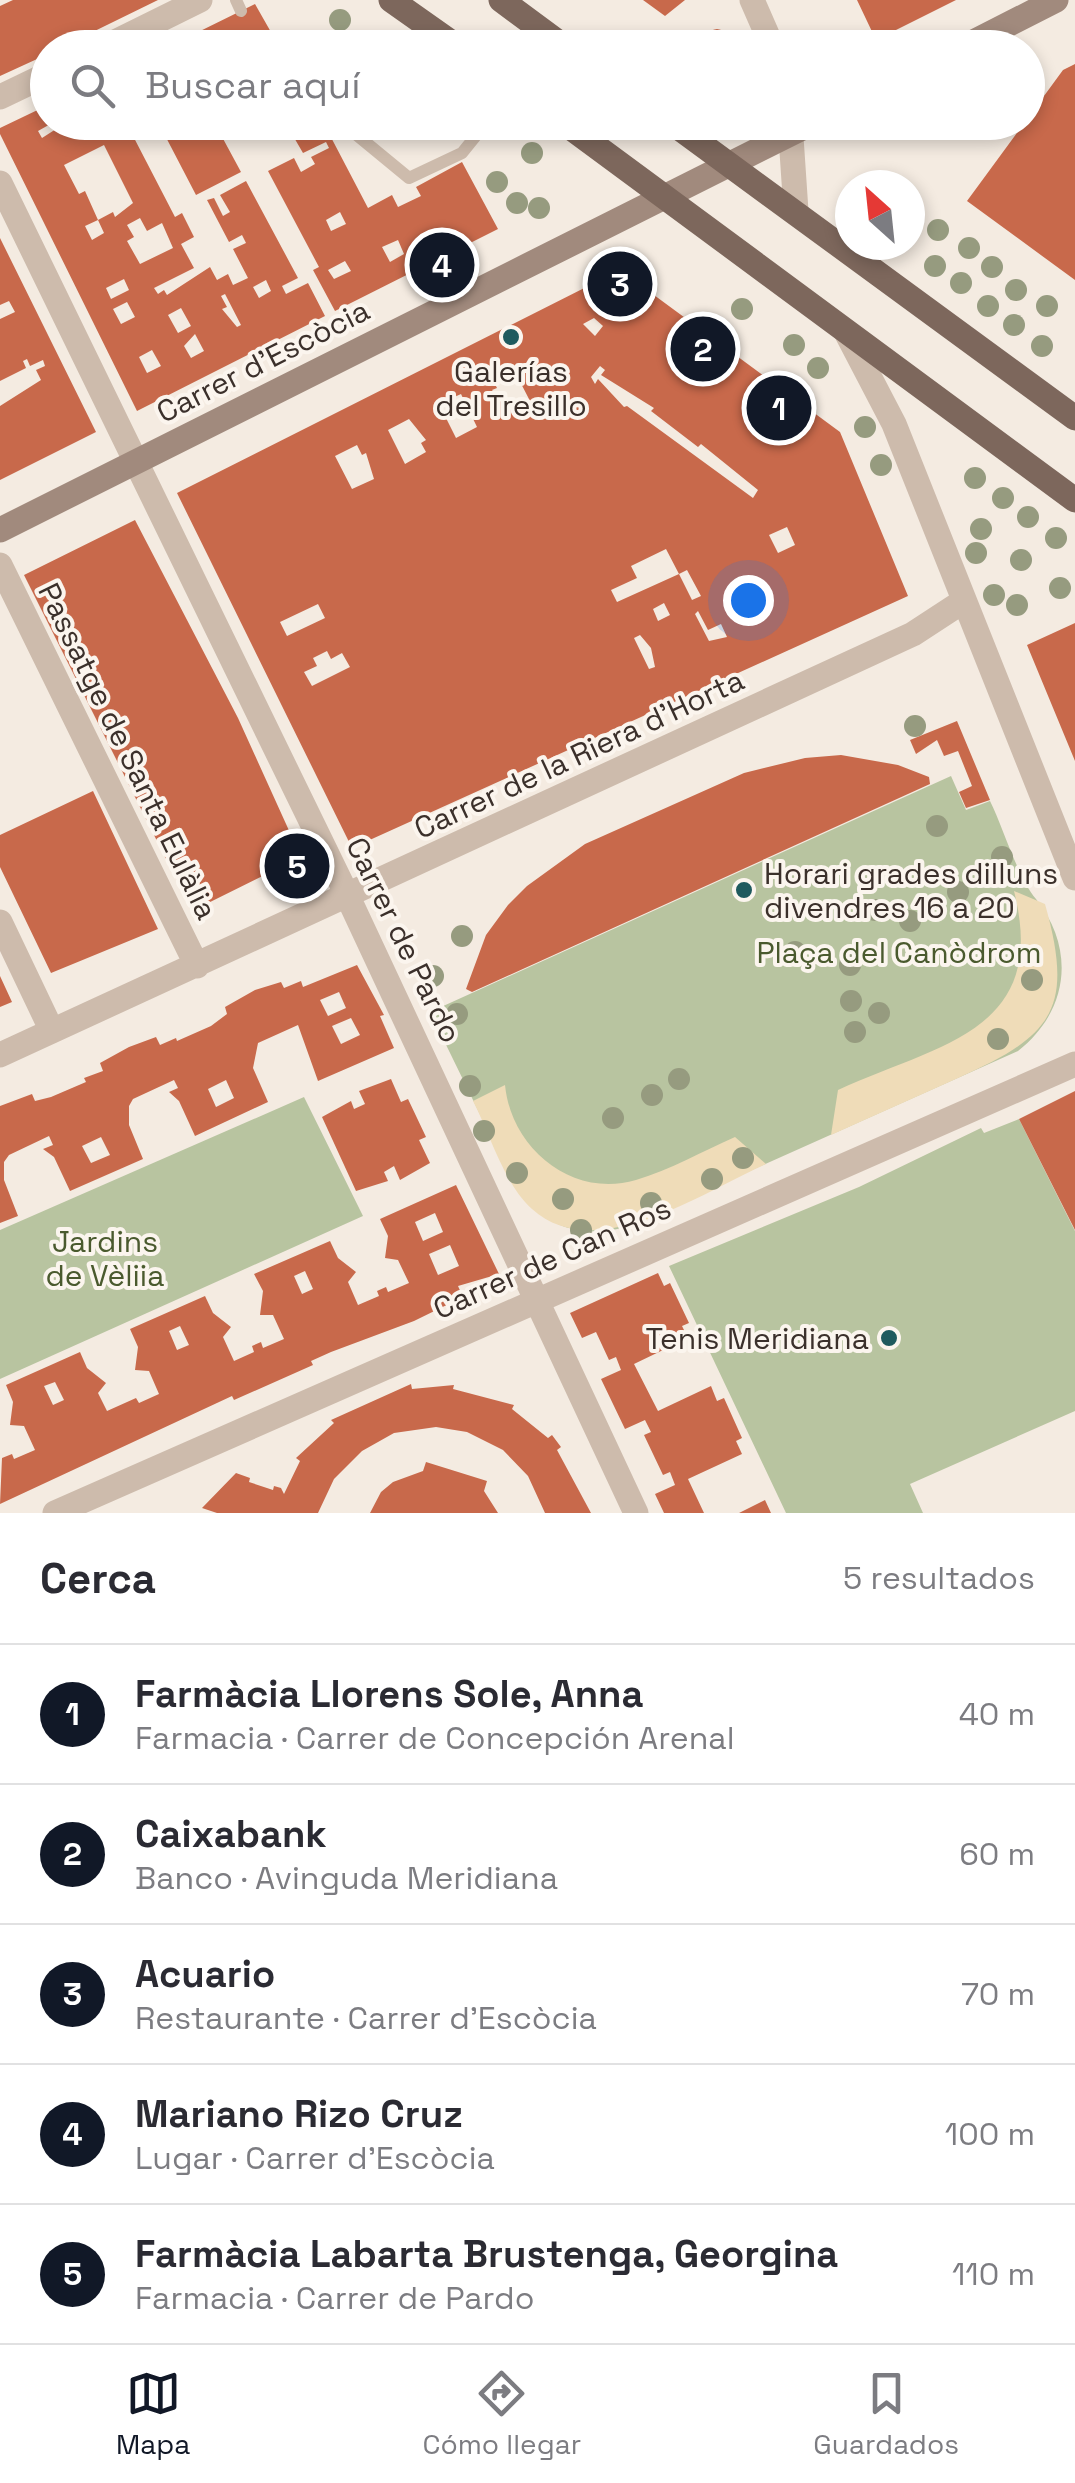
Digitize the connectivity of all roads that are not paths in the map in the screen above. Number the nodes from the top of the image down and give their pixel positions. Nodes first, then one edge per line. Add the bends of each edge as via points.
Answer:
1 (391, 0) edge
2 (501, 0) edge
3 (752, 0) edge
4 (1056, 0) edge
5 (194, 3) edge
6 (139, 30) edge
7 (433, 30) edge
8 (542, 30) edge
9 (765, 30) edge
10 (997, 30) edge
11 (30, 83) edge
12 (0, 97) edge
13 (363, 140) edge
14 (472, 140) edge
15 (587, 140) edge
16 (694, 140) edge
17 (770, 140) edge
18 (791, 140) edge
19 (728, 166) junction
20 (0, 183) edge
21 (663, 197) junction
22 (796, 211) junction
23 (846, 332) junction
24 (1075, 418) edge
25 (134, 462) junction
26 (1075, 500) edge
27 (0, 530) edge
28 (0, 564) edge
29 (962, 602) junction
30 (1075, 878) edge
31 (348, 897) junction
32 (0, 922) edge
33 (197, 966) junction
34 (52, 1031) junction
35 (0, 1054) edge
36 (1075, 1064) edge
37 (540, 1300) junction
38 (55, 1513) edge
39 (636, 1513) edge

1 - 7 main road
2 - 8 main road
3 - 9 street
4 - 10 main road
5 - 6 street
11 - 12 street
13 - 14 lane via 410,178 462,153
15 - 21 main road
16 - 19 main road
17 - 19 main road, Carrer d'Escòcia
18 - 22 street
19 - 21 main road, Carrer d'Escòcia
19 - 22 main road
20 - 25 street, Carrer de Pardo
21 - 23 main road
21 - 25 main road, Carrer d'Escòcia
22 - 24 main road
23 - 26 main road
23 - 29 street via 880,392
25 - 27 main road, Carrer d'Escòcia
25 - 31 street, Carrer de Pardo
28 - 33 street, Passatge de Santa Eulàlia
29 - 30 street
29 - 31 street, Carrer de la Riera d'Horta via 913,634
31 - 33 street, Carrer de la Riera d'Horta
31 - 37 street, Carrer de Pardo
32 - 34 street
33 - 34 street, Carrer de la Riera d'Horta
34 - 35 street, Carrer de la Riera d'Horta
36 - 37 street, Carrer de Can Ros
37 - 38 street, Carrer de Can Ros
37 - 39 street, Carrer de Pardo

